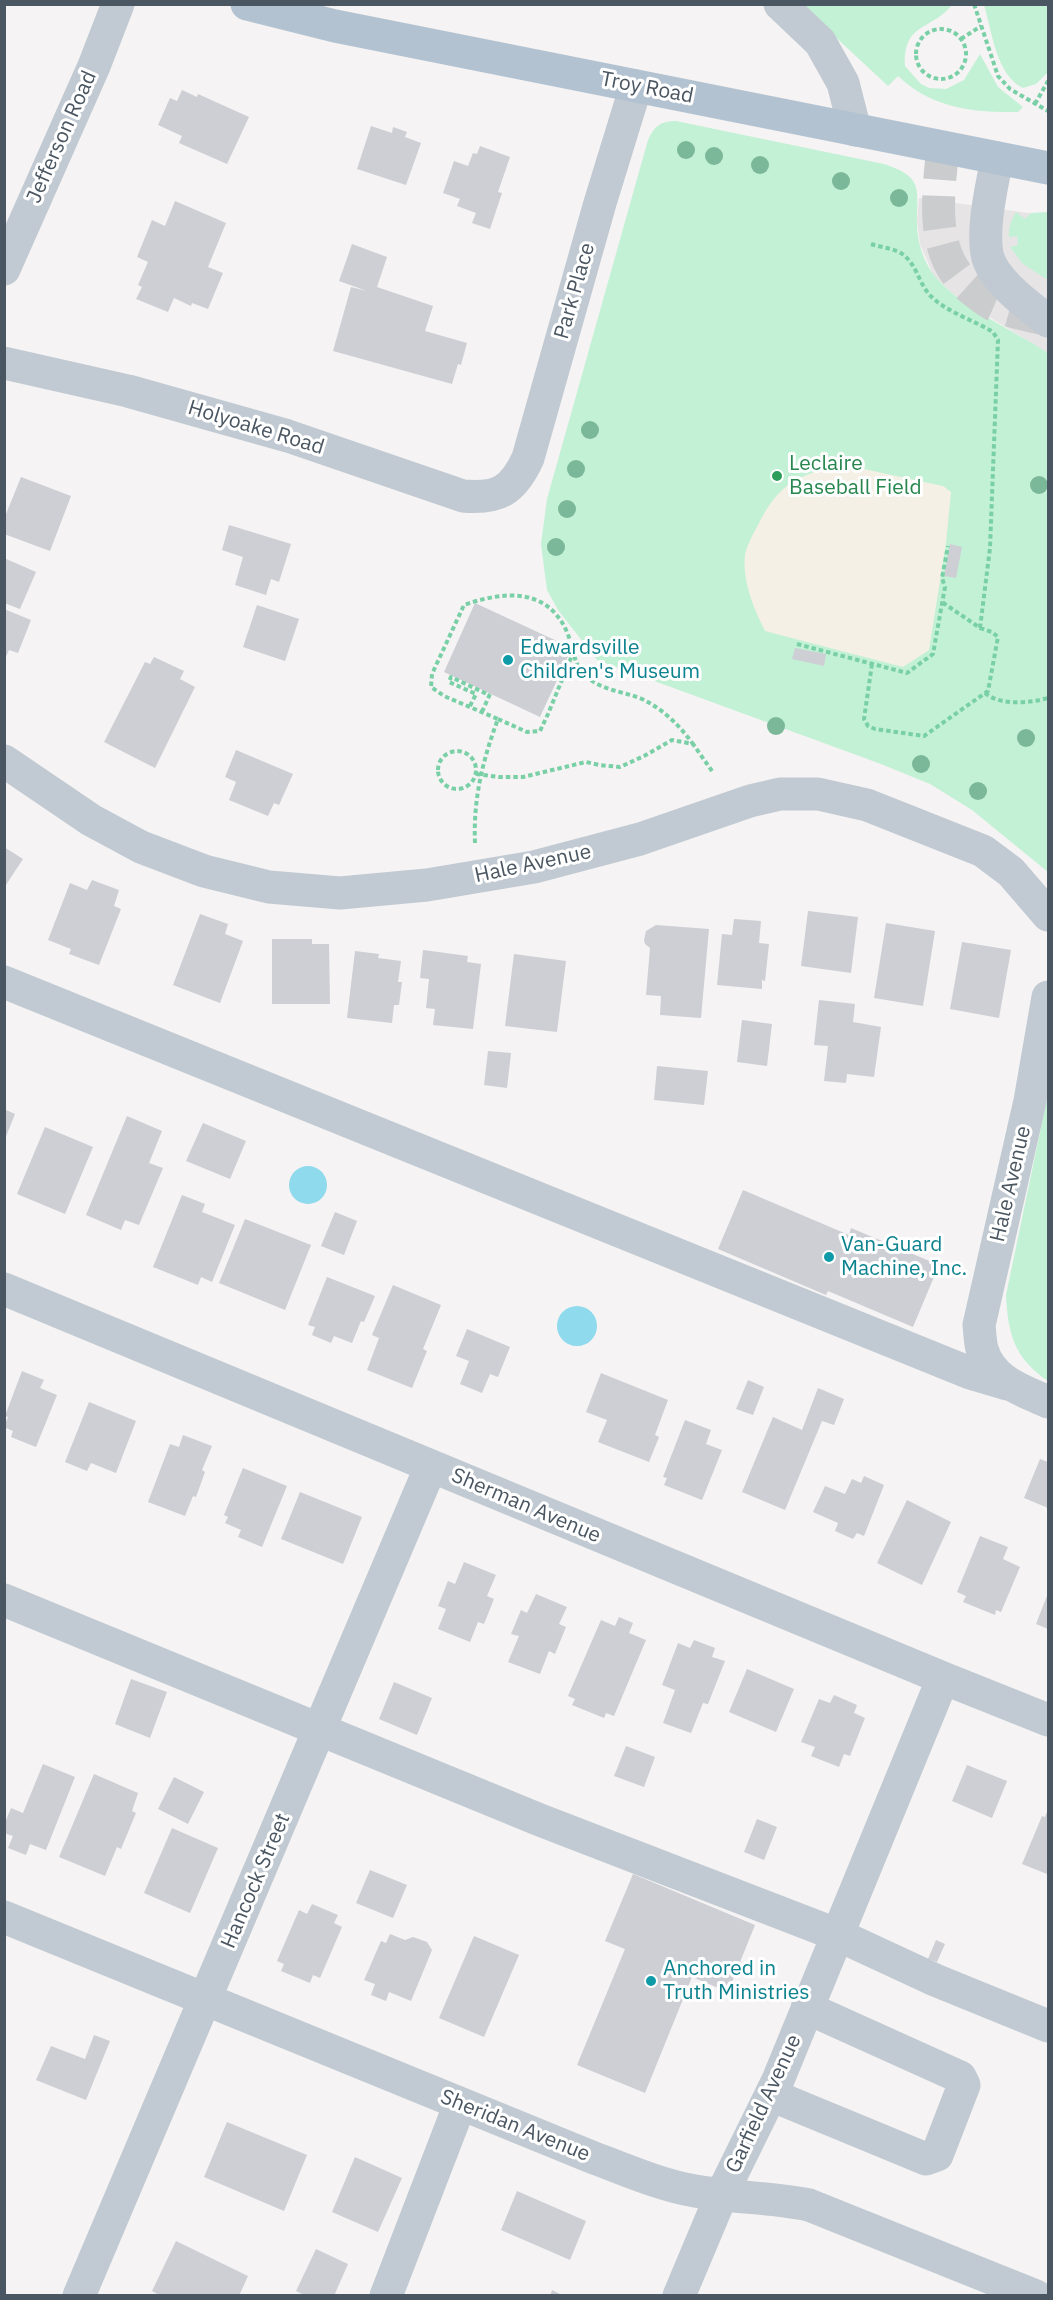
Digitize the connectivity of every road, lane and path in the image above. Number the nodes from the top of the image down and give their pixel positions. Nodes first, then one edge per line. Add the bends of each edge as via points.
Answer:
1 (118, 4) edge
2 (247, 4) edge
3 (780, 4) edge
4 (974, 4) edge
5 (981, 26) junction
6 (961, 39) junction
7 (1048, 81) edge
8 (636, 86) junction
9 (1035, 104) junction
10 (1048, 111) edge
11 (855, 130) junction
12 (997, 158) junction
13 (1048, 168) edge
14 (871, 244) dead end
15 (4, 269) edge
16 (1048, 321) edge
17 (4, 363) edge
18 (504, 491) joint
19 (948, 546) dead end
20 (942, 602) junction
21 (980, 628) junction
22 (796, 644) dead end
23 (573, 652) junction
24 (872, 664) junction
25 (985, 693) junction
26 (1048, 698) edge
27 (470, 706) junction
28 (482, 711) junction
29 (498, 719) junction
30 (693, 744) junction
31 (4, 762) edge
32 (712, 771) dead end
33 (478, 774) junction
34 (475, 843) dead end
35 (1048, 915) edge
36 (4, 982) edge
37 (1048, 997) edge
38 (4, 1290) edge
39 (1000, 1376) junction
40 (1048, 1402) edge
41 (432, 1466) junction
42 (4, 1600) edge
43 (943, 1678) junction
44 (1048, 1720) edge
45 (320, 1728) junction
46 (4, 1917) edge
47 (838, 1935) junction
48 (206, 2000) junction
49 (807, 2008) junction
50 (1048, 2026) edge
51 (771, 2096) junction
52 (460, 2104) junction
53 (721, 2196) junction
54 (79, 2295) edge
55 (386, 2295) edge
56 (679, 2295) edge
57 (1036, 2295) edge

1 - 15 street, Jefferson Road
2 - 8 main road, Troy Road via 334,26
3 - 11 street via 820,42 843,83
4 - 5 path
5 - 6 path
5 - 9 path via 998,76 1010,89
6 - 6 path via 966,54 956,75 939,79 923,72 915,57 925,34 948,29
7 - 9 path
8 - 11 main road, Troy Road
8 - 18 street, Park Place via 528,458 519,478
9 - 10 path
11 - 12 main road, Troy Road
12 - 13 main road, Troy Road
12 - 16 street via 987,256 996,273 1018,297
14 - 21 path via 901,253 914,266 930,296 993,332 998,340 990,548
17 - 18 street, Holyoake Road via 128,391 288,436 463,496 484,498
19 - 20 path
20 - 21 path
20 - 24 path via 933,654 907,673
21 - 25 path via 996,634 999,640
22 - 24 path
23 - 27 path via 557,617 536,599 495,595 464,605 432,674 431,687
23 - 29 path via 540,731 527,732
23 - 30 path via 575,664 587,677 601,687 642,699 681,728
24 - 25 path via 864,719 875,729 924,736
25 - 26 path via 992,699 1016,701
27 - 28 path
27 - 28 path via 476,694 449,682 451,677 490,694
28 - 29 path
29 - 33 path
30 - 32 path
30 - 33 path via 672,740 620,767 586,762 523,777
31 - 35 street, Hale Avenue via 91,820 141,847 204,871 269,887 340,893 427,885 534,867 640,839 750,801 780,794 819,794 867,805 983,851 1011,872
33 - 33 path via 464,788 451,789 441,781 437,769 442,757 459,751 470,756
33 - 34 path
36 - 39 street via 970,1373
37 - 39 street, Hale Avenue via 1030,1101 980,1325 982,1350
38 - 41 street, Sherman Avenue
39 - 40 street
41 - 43 street, Sherman Avenue
41 - 45 street, Hancock Street
42 - 45 street
43 - 44 street, Sherman Avenue
43 - 47 street, Garfield Avenue
45 - 47 street via 540,1820
45 - 48 street, Hancock Street
46 - 48 street, Sheridan Avenue
47 - 49 street, Garfield Avenue
47 - 50 street
48 - 52 street, Sheridan Avenue
48 - 54 street, Hancock Street
49 - 51 street, Garfield Avenue
49 - 51 street via 960,2078 964,2085 937,2155 926,2159
51 - 53 street, Garfield Avenue
52 - 53 street, Sheridan Avenue via 671,2186
52 - 55 street
53 - 56 street, Garfield Avenue
53 - 57 street, Sheridan Avenue via 783,2199 809,2205

